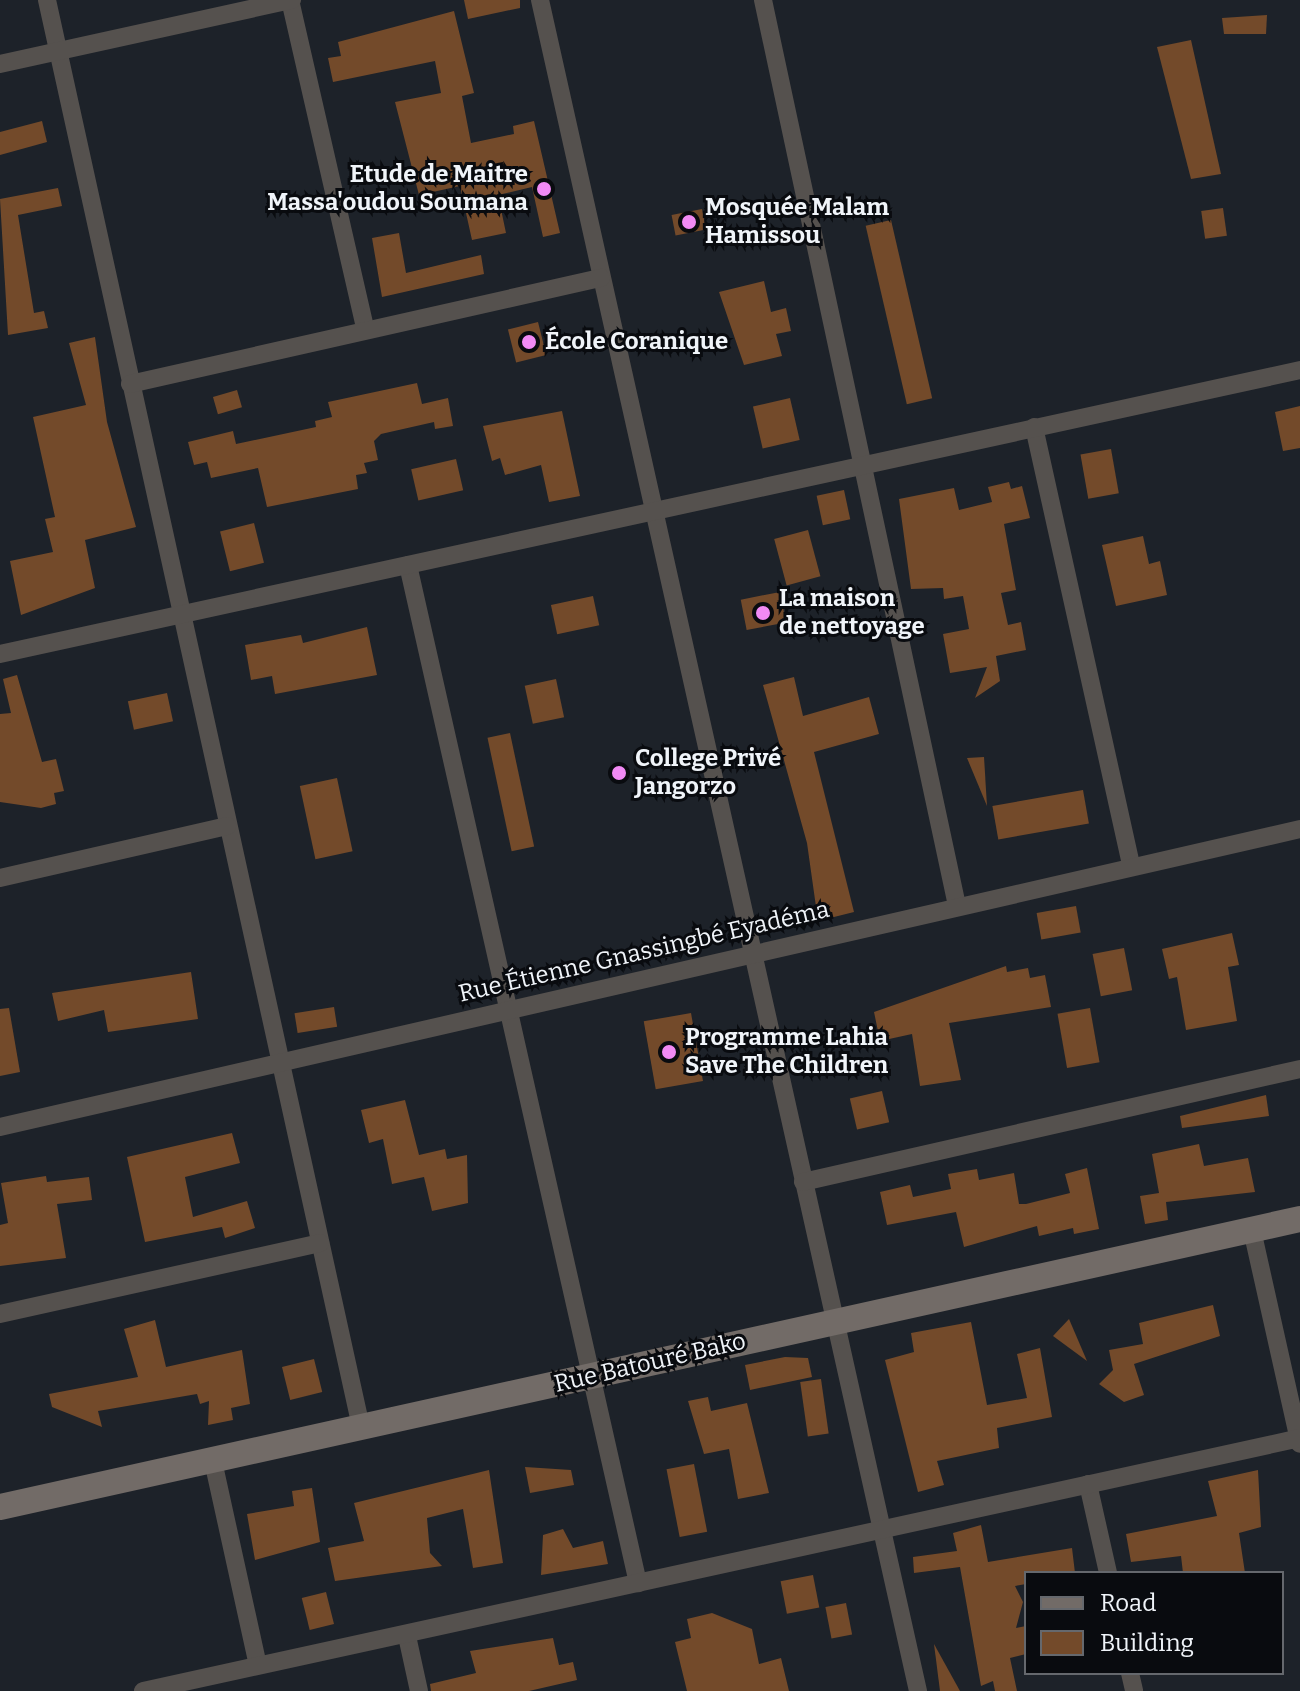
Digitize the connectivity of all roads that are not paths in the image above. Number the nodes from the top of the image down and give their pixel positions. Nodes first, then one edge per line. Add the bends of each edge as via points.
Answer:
1 (47, 0) edge
2 (291, 0) edge
3 (540, 0) edge
4 (763, 0) edge
5 (58, 51) junction
6 (0, 64) edge
7 (601, 278) junction
8 (365, 328) junction
9 (1300, 370) edge
10 (130, 384) junction
11 (1034, 427) junction
12 (859, 464) junction
13 (654, 509) junction
14 (408, 565) junction
15 (181, 614) junction
16 (0, 654) edge
17 (227, 826) junction
18 (1300, 829) edge
19 (1131, 866) junction
20 (0, 878) edge
21 (957, 906) junction
22 (749, 954) junction
23 (509, 1007) junction
24 (279, 1059) junction
25 (1300, 1069) edge
26 (0, 1127) edge
27 (803, 1182) junction
28 (1300, 1219) edge
29 (1252, 1230) junction
30 (320, 1243) junction
31 (0, 1314) edge
32 (834, 1321) junction
33 (591, 1376) junction
34 (361, 1427) junction
35 (1300, 1440) edge
36 (213, 1461) junction
37 (1088, 1484) junction
38 (0, 1507) edge
39 (881, 1530) junction
40 (1108, 1571) edge
41 (638, 1583) junction
42 (407, 1636) junction
43 (258, 1665) junction
44 (143, 1691) edge
45 (419, 1691) edge
46 (918, 1691) edge

1 - 5 street
2 - 5 street
2 - 8 street
3 - 7 street
4 - 12 street
5 - 6 street
5 - 10 street
7 - 8 street
7 - 13 street
8 - 10 street
9 - 11 street
10 - 15 street
11 - 12 street
11 - 19 street
12 - 13 street
12 - 21 street
13 - 14 street
13 - 22 street
14 - 15 street
14 - 23 street
15 - 16 street
15 - 17 street
17 - 20 street
17 - 24 street
18 - 19 street, Rue Étienne Gnassingbé Eyadéma
19 - 21 street, Rue Étienne Gnassingbé Eyadéma
21 - 22 street, Rue Étienne Gnassingbé Eyadéma
22 - 23 street, Rue Étienne Gnassingbé Eyadéma
22 - 27 street
23 - 24 street, Rue Étienne Gnassingbé Eyadéma
23 - 33 street
24 - 26 street, Rue Étienne Gnassingbé Eyadéma
24 - 30 street
25 - 27 street
27 - 32 street
28 - 29 main road, Rue Batouré Bako
29 - 32 main road, Rue Batouré Bako
29 - 35 street
30 - 31 street
30 - 34 street
32 - 33 main road, Rue Batouré Bako
32 - 39 street
33 - 34 main road, Rue Batouré Bako
33 - 41 street
34 - 36 main road, Rue Batouré Bako
35 - 37 street
36 - 38 main road, Rue Batouré Bako
36 - 43 street
37 - 39 street
37 - 40 street
39 - 41 street
39 - 46 street
41 - 42 street
42 - 43 street
42 - 45 street
43 - 44 street

